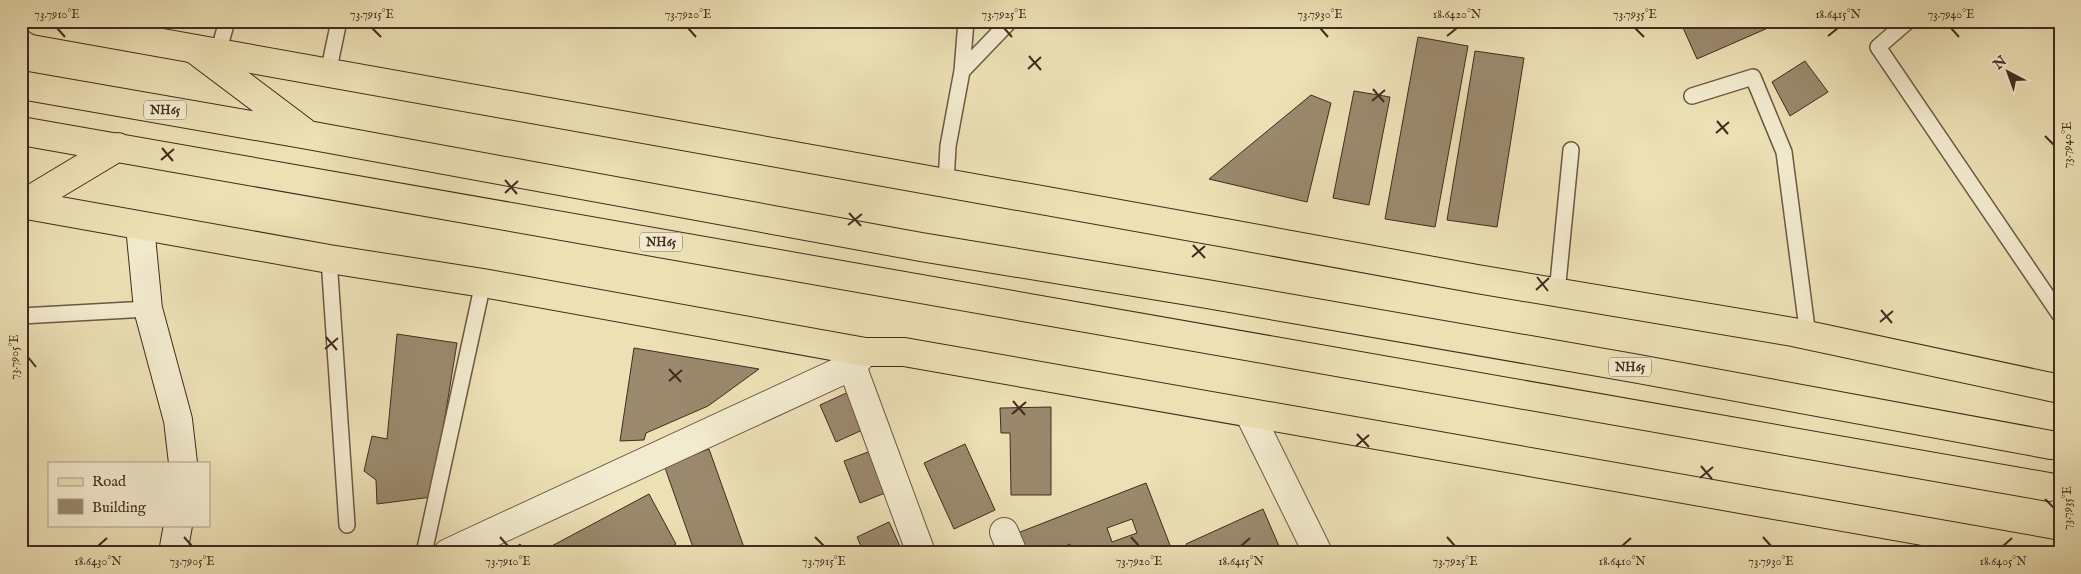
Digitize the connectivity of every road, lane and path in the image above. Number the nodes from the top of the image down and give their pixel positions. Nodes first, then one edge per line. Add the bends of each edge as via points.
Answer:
1 (39, 21) edge
2 (227, 21) edge
3 (339, 21) edge
4 (966, 21) edge
5 (1010, 21) edge
6 (1908, 21) edge
7 (206, 51) junction
8 (962, 71) junction
9 (328, 73) junction
10 (21, 85) edge
11 (1692, 96) dead end
12 (21, 131) edge
13 (308, 135) junction
14 (118, 147) junction
15 (1571, 150) dead end
16 (946, 183) junction
17 (22, 204) edge
18 (140, 226) junction
19 (329, 259) junction
20 (483, 283) junction
21 (1557, 293) junction
22 (148, 310) junction
23 (2060, 315) edge
24 (21, 316) edge
25 (1808, 336) junction
26 (859, 359) junction
27 (2060, 389) edge
28 (1249, 413) junction
29 (2052, 445) dead end
30 (183, 462) edge
31 (2048, 487) dead end
32 (347, 525) dead end
33 (178, 526) edge
34 (173, 553) edge
35 (424, 553) edge
36 (448, 553) edge
37 (921, 553) edge
38 (1318, 553) edge
39 (2048, 553) edge

1 - 7 main road
2 - 7 lane
3 - 9 lane
4 - 8 lane
5 - 8 lane
6 - 23 lane via 1878,47
7 - 9 main road
7 - 13 main road
8 - 16 lane via 948,146
9 - 16 main road
10 - 13 main road, NH65
11 - 25 lane via 1753,77 1784,152
12 - 14 main road, NH65
13 - 29 main road, NH65 via 921,247 1633,368
14 - 17 main road
14 - 31 main road, NH65
15 - 21 lane
16 - 21 main road
17 - 18 main road
18 - 19 main road
18 - 22 street
19 - 20 main road
19 - 32 lane
20 - 26 main road
20 - 35 lane
21 - 25 main road
22 - 24 lane
22 - 30 street via 178,420
25 - 27 main road
26 - 28 main road via 904,352
26 - 36 street
26 - 37 street
28 - 38 street
28 - 39 main road
33 - 34 street

